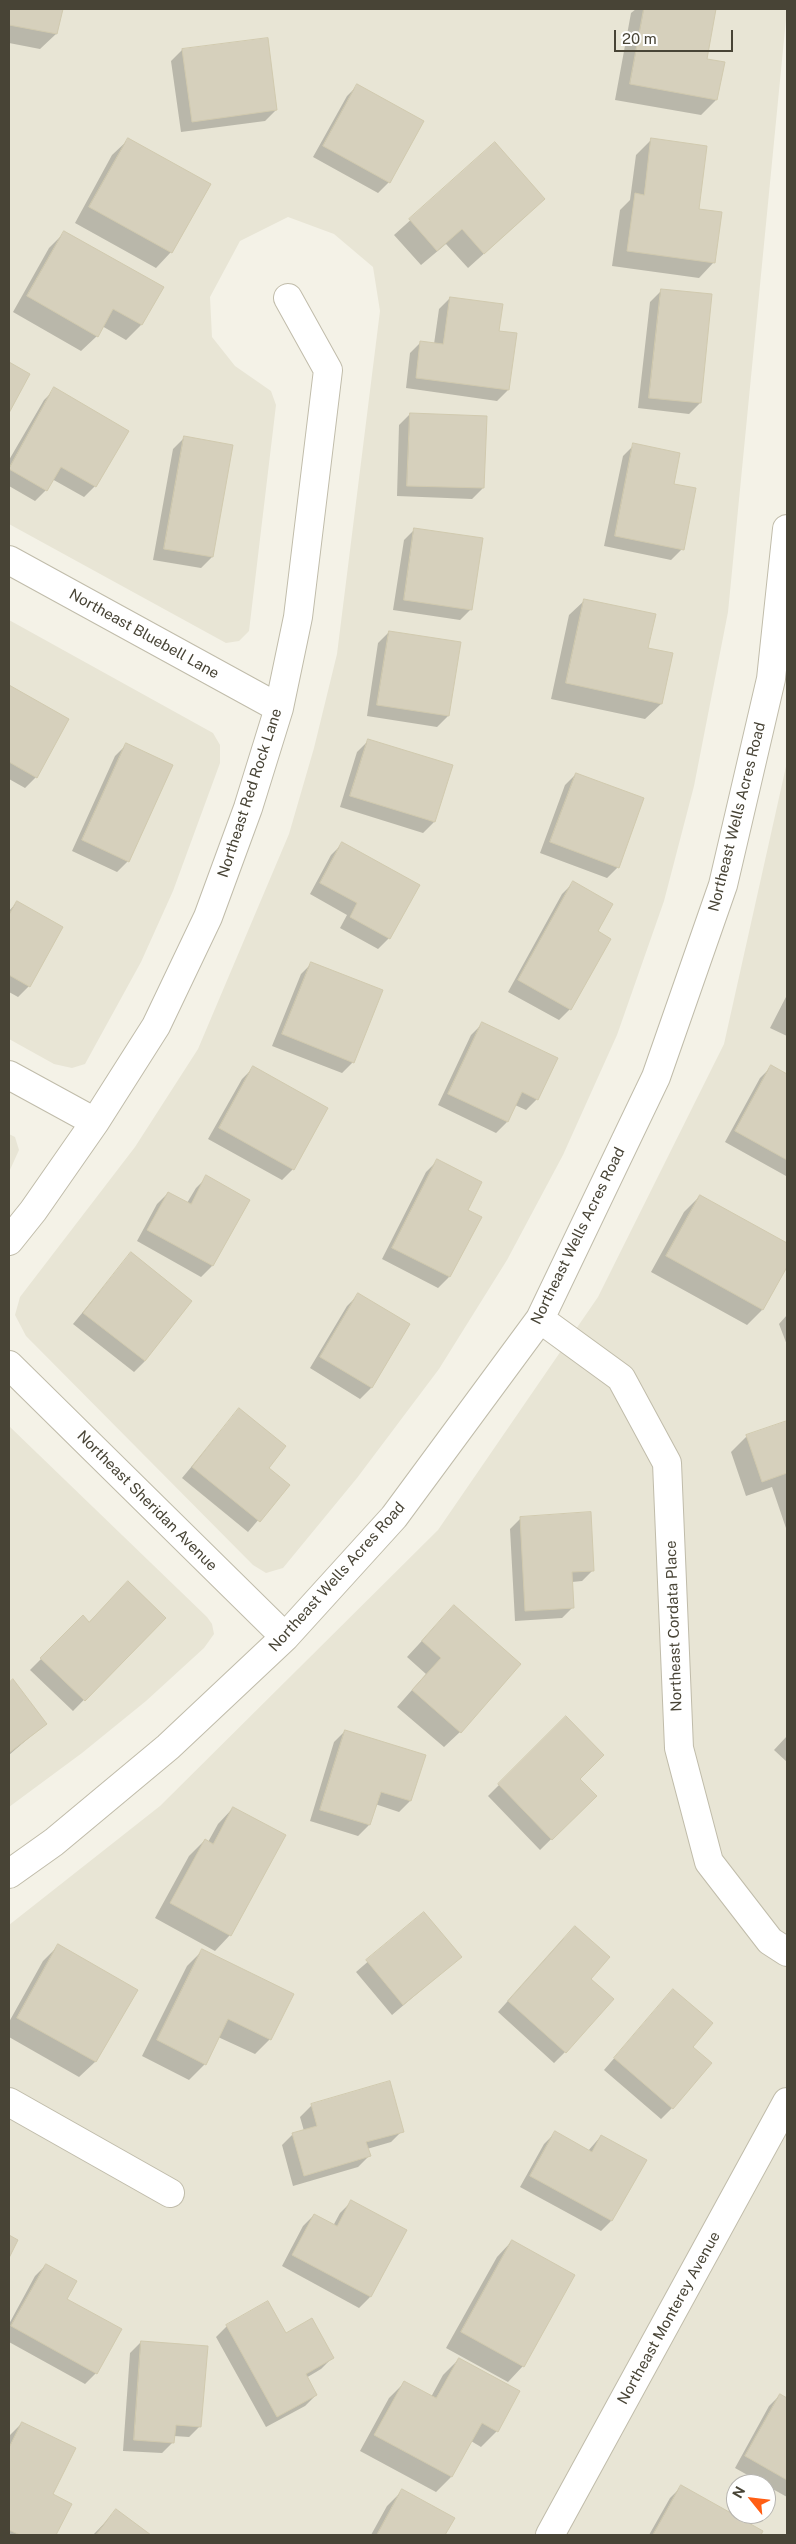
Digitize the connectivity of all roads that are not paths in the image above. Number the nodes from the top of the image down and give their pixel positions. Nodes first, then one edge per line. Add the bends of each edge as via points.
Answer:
1 (288, 298) dead end
2 (787, 529) edge
3 (9, 560) edge
4 (279, 708) junction
5 (9, 1075) edge
6 (95, 1122) junction
7 (9, 1241) edge
8 (540, 1319) junction
9 (9, 1365) edge
10 (285, 1637) junction
11 (9, 1874) edge
12 (787, 1952) edge
13 (9, 2102) edge
14 (787, 2102) edge
15 (170, 2193) dead end
16 (550, 2535) edge

1 - 4 street, Northeast Red Rock Lane via 328,370 298,617
2 - 8 street, Northeast Wells Acres Road via 771,679 723,885 656,1077
3 - 4 street, Northeast Bluebell Lane
4 - 6 street, Northeast Red Rock Lane via 248,808 208,917 156,1026
5 - 6 street
6 - 7 street, Northeast Red Rock Lane
8 - 10 street, Northeast Wells Acres Road via 394,1517
8 - 12 street, Northeast Cordata Place via 622,1378 667,1463 679,1748 709,1862 770,1941
9 - 10 street, Northeast Sheridan Avenue
10 - 11 street, Northeast Wells Acres Road via 168,1747 54,1842
13 - 15 street
14 - 16 street, Northeast Monterey Avenue

